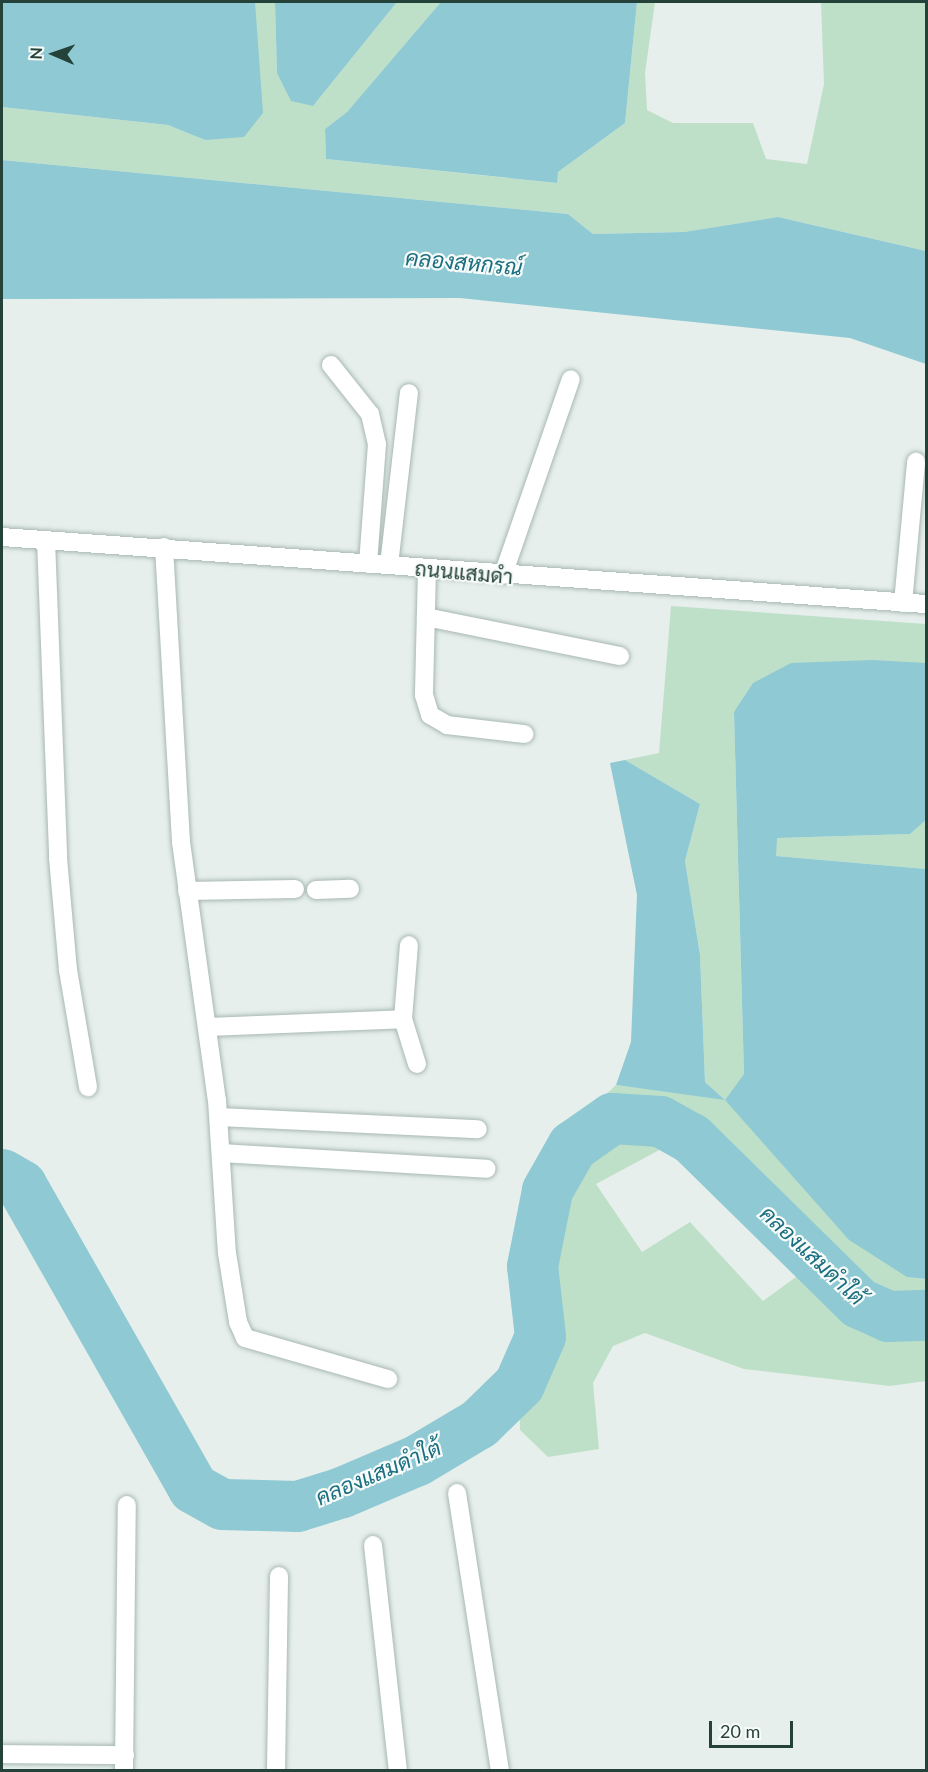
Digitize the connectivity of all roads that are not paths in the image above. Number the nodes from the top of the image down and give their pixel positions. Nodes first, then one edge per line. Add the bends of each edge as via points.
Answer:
1 (331, 365) dead end
2 (571, 379) dead end
3 (409, 393) dead end
4 (916, 462) dead end
5 (2, 537) edge
6 (46, 540) junction
7 (164, 547) junction
8 (368, 564) junction
9 (389, 565) junction
10 (427, 569) junction
11 (503, 575) junction
12 (903, 603) junction
13 (927, 604) edge
14 (426, 617) junction
15 (620, 656) dead end
16 (524, 734) dead end
17 (295, 889) dead end
18 (350, 889) dead end
19 (316, 890) dead end
20 (187, 891) junction
21 (409, 945) dead end
22 (403, 1019) junction
23 (207, 1027) junction
24 (417, 1064) dead end
25 (88, 1087) dead end
26 (219, 1118) junction
27 (478, 1129) dead end
28 (221, 1153) junction
29 (487, 1169) dead end
30 (388, 1379) dead end
31 (457, 1492) dead end
32 (127, 1506) dead end
33 (373, 1545) dead end
34 (279, 1576) dead end
35 (2, 1754) edge
36 (124, 1763) edge
37 (276, 1770) edge
38 (398, 1770) edge
39 (500, 1770) edge

1 - 8 street via 370,414 377,444
2 - 11 street
3 - 9 street
4 - 12 street
5 - 6 street, ถนนแสมดำ
6 - 7 street, ถนนแสมดำ
6 - 25 street via 58,858 68,970
7 - 8 street, ถนนแสมดำ
7 - 20 street
8 - 9 street, ถนนแสมดำ
9 - 10 street, ถนนแสมดำ
10 - 11 street, ถนนแสมดำ
10 - 14 street
11 - 12 street, ถนนแสมดำ
12 - 13 street, ถนนแสมดำ
14 - 15 street
14 - 16 street via 424,695 429,715 447,725
17 - 20 street
18 - 19 street
20 - 23 street
21 - 22 street
22 - 23 street
22 - 24 street
23 - 26 street
26 - 27 street
26 - 28 street
28 - 29 street
28 - 30 street via 227,1252 245,1338
31 - 39 street
32 - 36 street
33 - 38 street
34 - 37 street
35 - 36 street

